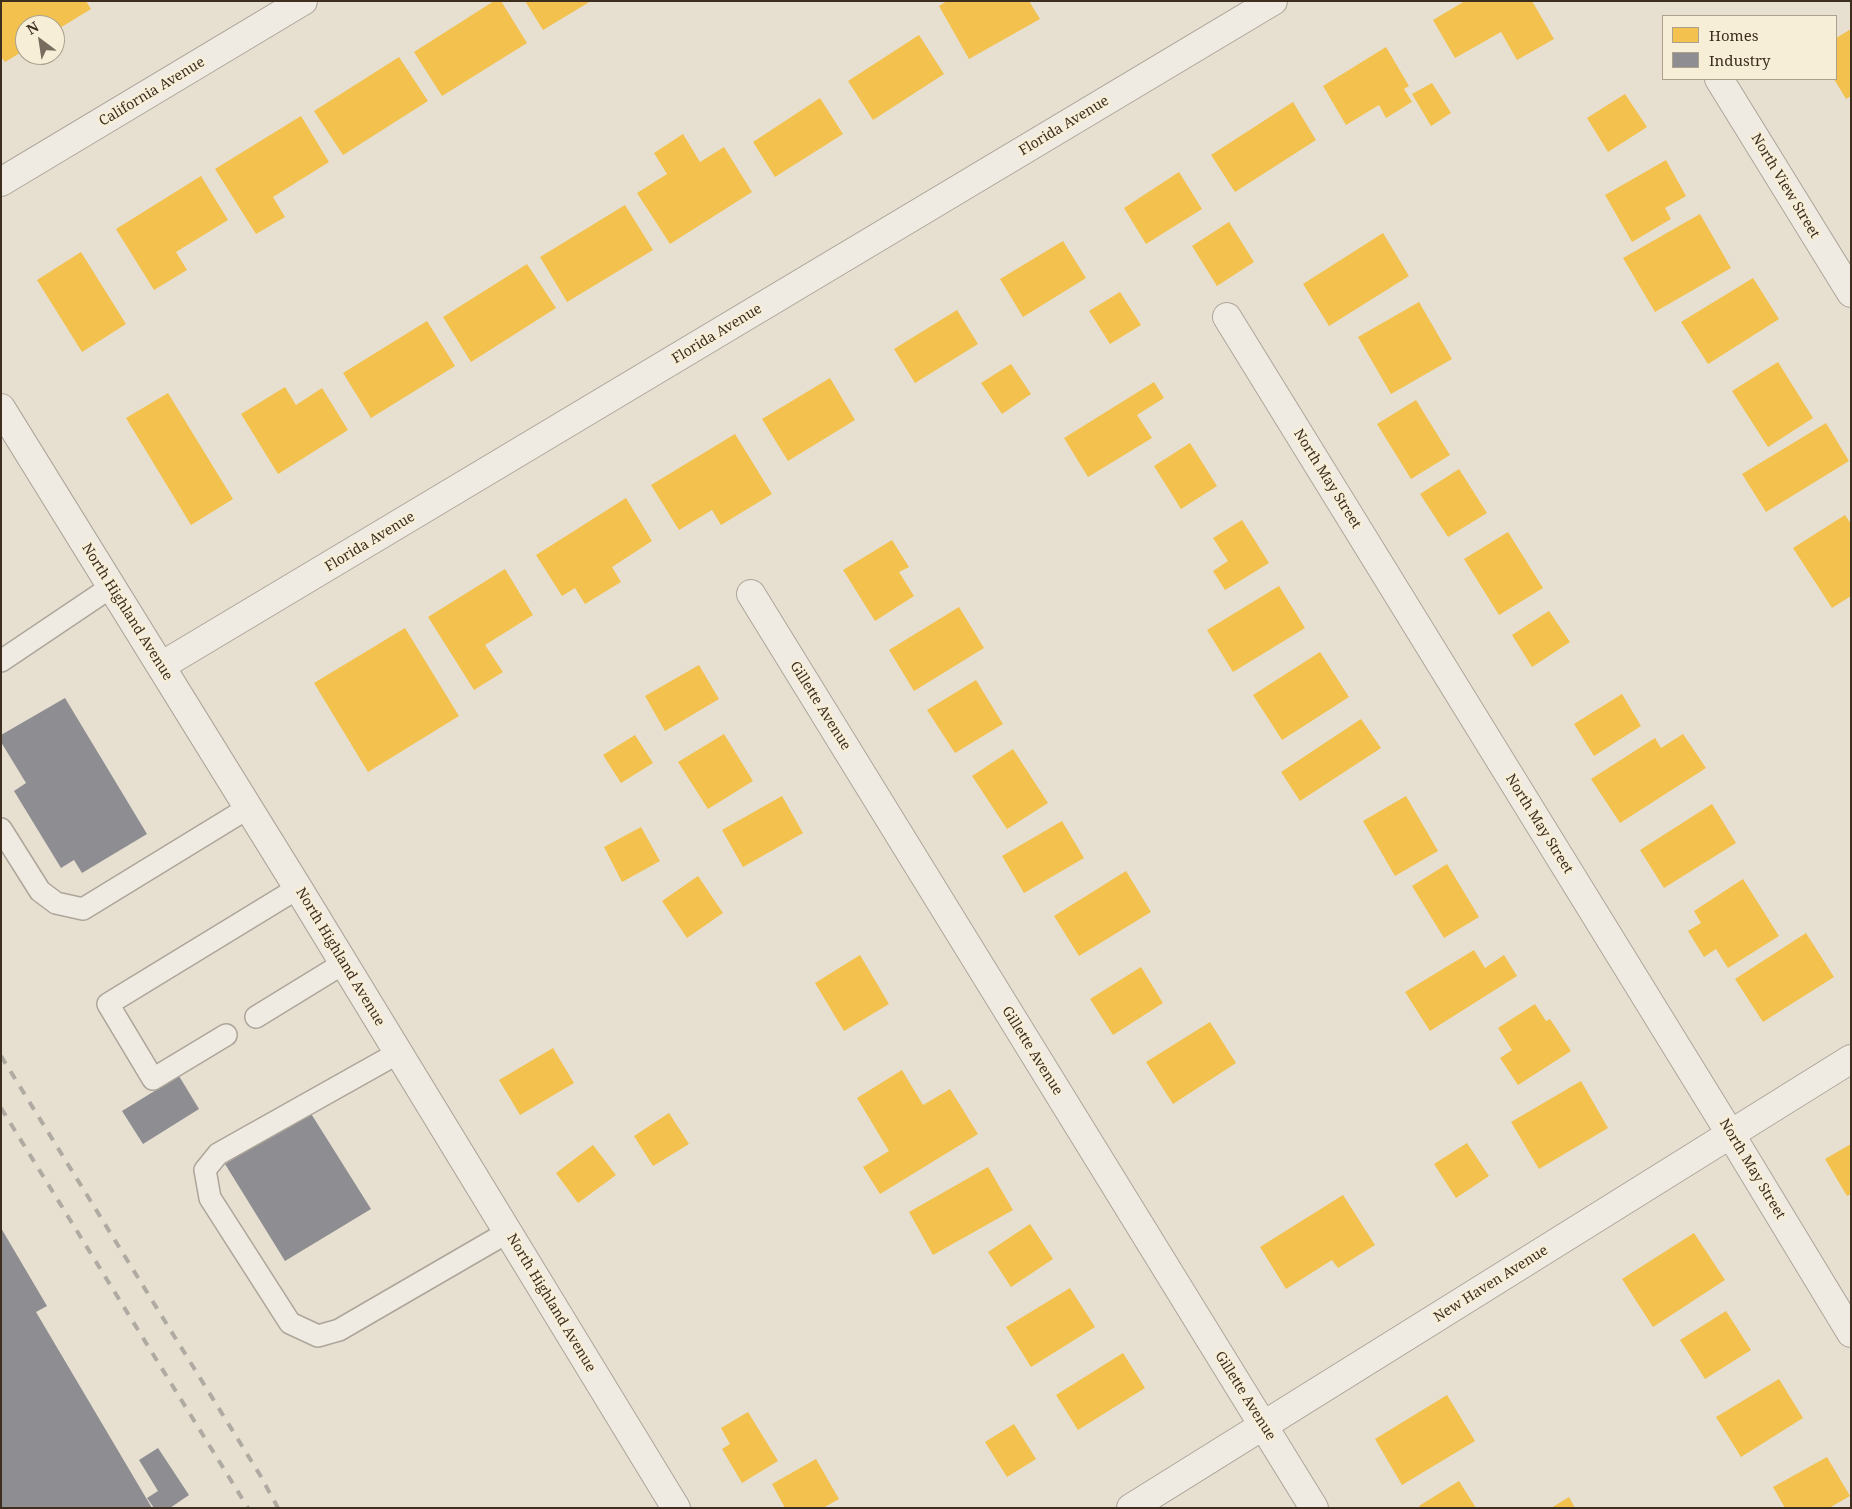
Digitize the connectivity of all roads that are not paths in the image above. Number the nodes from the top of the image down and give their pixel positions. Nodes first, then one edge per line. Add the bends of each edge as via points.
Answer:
1 (303, 1) edge
2 (1273, 1) edge
3 (1720, 80) edge
4 (1, 182) edge
5 (1851, 293) edge
6 (1227, 316) dead end
7 (1, 408) edge
8 (111, 586) junction
9 (751, 594) dead end
10 (1, 661) edge
11 (161, 666) junction
12 (248, 808) junction
13 (1, 829) edge
14 (298, 888) junction
15 (344, 964) junction
16 (256, 1017) dead end
17 (226, 1035) dead end
18 (398, 1053) junction
19 (1851, 1059) edge
20 (1731, 1135) junction
21 (508, 1232) junction
22 (1851, 1333) edge
23 (1263, 1426) junction
24 (676, 1508) edge
25 (1132, 1508) edge
26 (1314, 1508) edge

1 - 4 street, California Avenue
2 - 11 street, Florida Avenue
3 - 5 street, North View Street
6 - 20 street, North May Street
7 - 8 street, North Highland Avenue
8 - 10 lane
8 - 11 street, North Highland Avenue
9 - 23 street, Gillette Avenue
11 - 12 street, North Highland Avenue
12 - 13 lane via 83,908 56,903 40,892
12 - 14 street, North Highland Avenue
14 - 15 street, North Highland Avenue
14 - 17 lane via 108,1004 154,1079
15 - 16 lane
15 - 18 street, North Highland Avenue
18 - 21 street, North Highland Avenue
18 - 21 lane via 218,1154 205,1170 210,1198 290,1323 318,1336 339,1330
19 - 20 street, New Haven Avenue
20 - 22 street, North May Street
20 - 23 street, New Haven Avenue
21 - 24 street, North Highland Avenue
23 - 25 street, New Haven Avenue
23 - 26 street, Gillette Avenue

